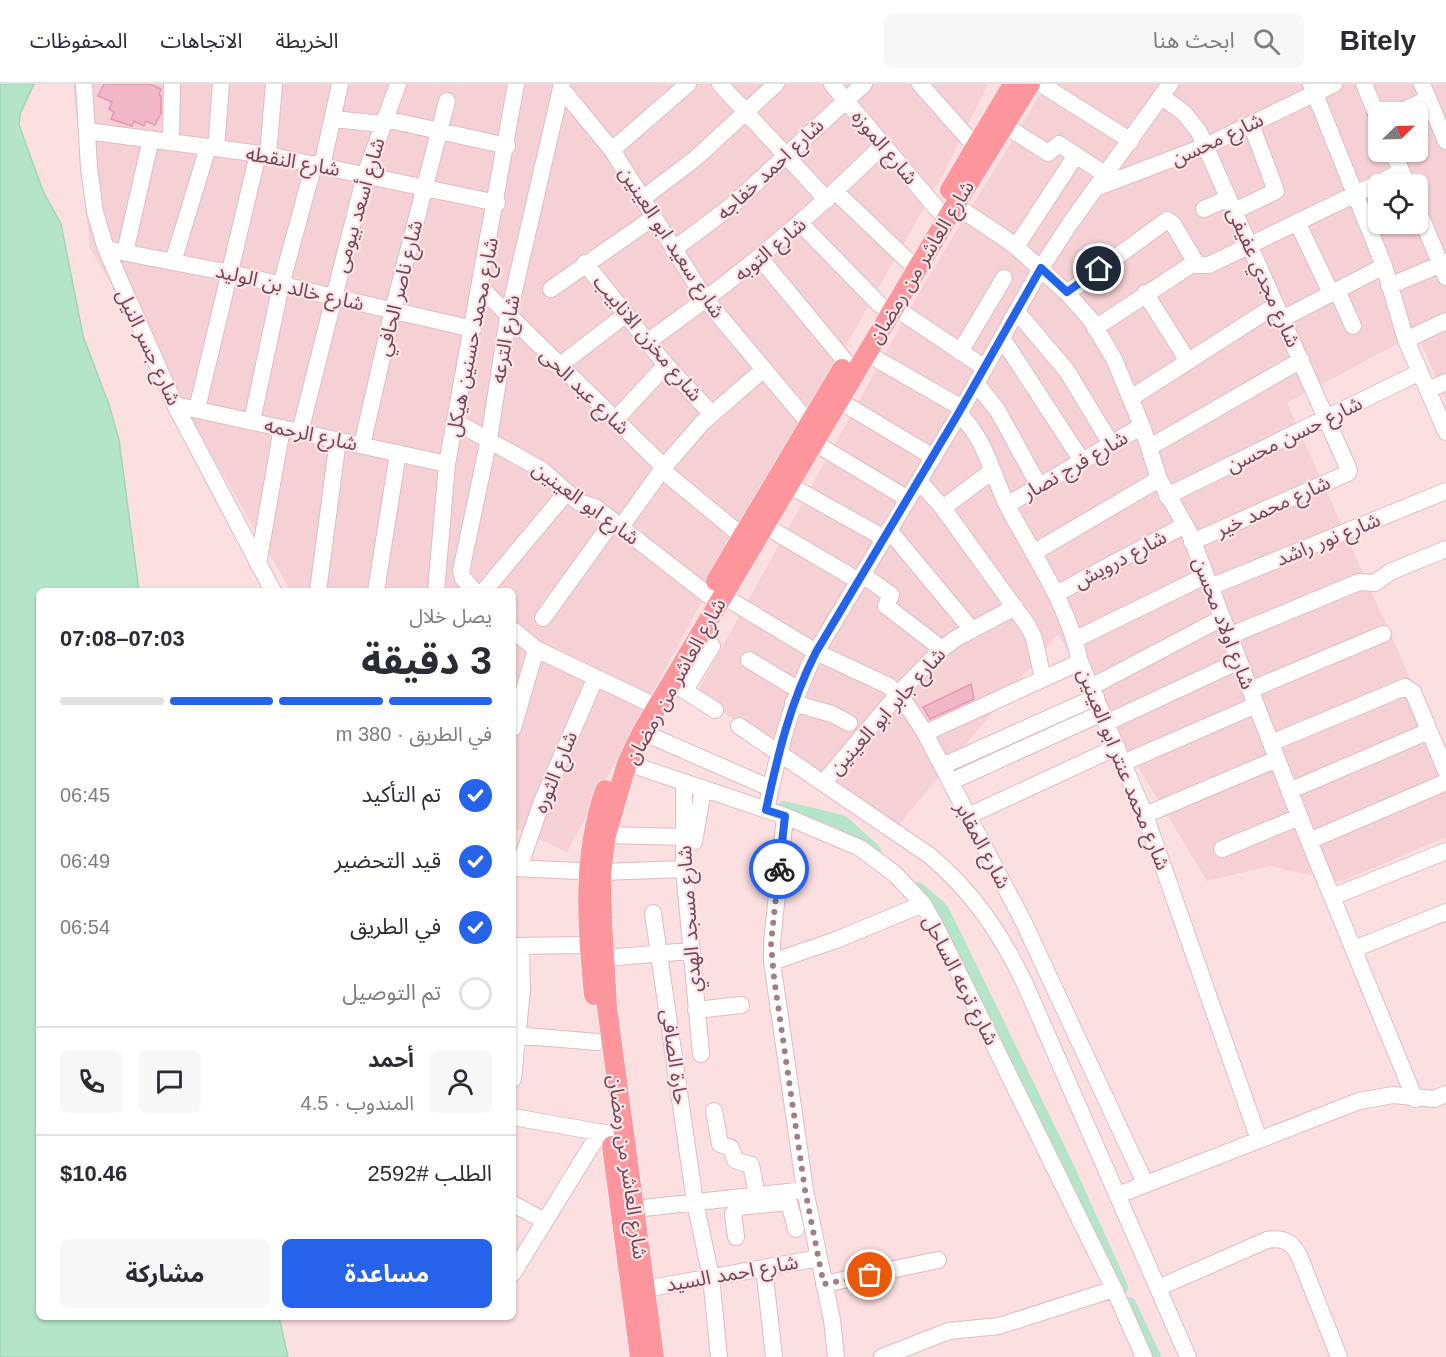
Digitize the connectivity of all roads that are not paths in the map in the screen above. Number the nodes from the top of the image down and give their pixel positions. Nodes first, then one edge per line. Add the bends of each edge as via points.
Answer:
1 (84, 84) edge
2 (172, 84) edge
3 (220, 84) edge
4 (274, 84) edge
5 (340, 84) edge
6 (398, 84) edge
7 (516, 84) edge
8 (688, 84) edge
9 (720, 84) edge
10 (776, 84) edge
11 (832, 84) edge
12 (864, 84) edge
13 (921, 84) edge
14 (1030, 84) edge
15 (1041, 84) edge
16 (1334, 84) edge
17 (1364, 84) edge
18 (562, 86) edge
19 (1007, 87) edge
20 (1162, 89) edge
21 (1313, 89) edge
22 (1425, 91) edge
23 (845, 100) junction
24 (447, 101) dead end
25 (1371, 102) edge
26 (1411, 102) edge
27 (746, 112) junction
28 (333, 119) junction
29 (384, 122) junction
30 (1251, 124) junction
31 (1004, 125) junction
32 (87, 131) junction
33 (439, 131) junction
34 (151, 139) junction
35 (1131, 141) junction
36 (1446, 141) edge
37 (171, 142) junction
38 (883, 145) junction
39 (974, 145) junction
40 (507, 146) junction
41 (1206, 146) junction
42 (212, 148) junction
43 (612, 150) junction
44 (263, 155) junction
45 (786, 155) junction
46 (1076, 155) junction
47 (318, 165) junction
48 (365, 175) junction
49 (1102, 181) junction
50 (424, 187) junction
51 (1368, 190) edge
52 (1357, 194) junction
53 (832, 196) junction
54 (642, 199) junction
55 (497, 203) junction
56 (1231, 205) junction
57 (946, 207) junction
58 (1204, 209) dead end
59 (654, 217) junction
60 (1298, 222) junction
61 (801, 224) junction
62 (1428, 232) edge
63 (1249, 245) junction
64 (1016, 247) junction
65 (106, 249) junction
66 (674, 250) junction
67 (125, 252) junction
68 (760, 258) junction
69 (907, 260) junction
70 (173, 262) junction
71 (585, 263) junction
72 (1196, 263) junction
73 (1384, 266) junction
74 (1041, 268) junction
75 (1444, 268) edge
76 (230, 273) junction
77 (1004, 278) dead end
78 (281, 285) junction
79 (1389, 286) junction
80 (481, 288) junction
81 (551, 289) dead end
82 (1067, 292) junction
83 (1334, 292) junction
84 (1145, 293) junction
85 (333, 297) junction
86 (706, 300) junction
87 (887, 306) junction
88 (393, 310) junction
89 (1017, 312) junction
90 (1279, 312) junction
91 (625, 315) junction
92 (508, 317) junction
93 (1446, 321) edge
94 (1353, 326) dead end
95 (1095, 328) junction
96 (473, 329) junction
97 (1002, 338) junction
98 (1406, 340) junction
99 (647, 342) junction
100 (960, 352) junction
101 (866, 353) junction
102 (1301, 360) junction
103 (1188, 361) junction
104 (846, 362) junction
105 (666, 365) junction
106 (560, 366) junction
107 (985, 368) junction
108 (764, 369) junction
109 (1420, 372) junction
110 (1446, 382) edge
111 (976, 383) junction
112 (1428, 390) junction
113 (1131, 398) junction
114 (838, 400) junction
115 (175, 405) junction
116 (197, 409) junction
117 (960, 411) junction
118 (711, 413) junction
119 (1327, 417) junction
120 (615, 420) junction
121 (252, 422) junction
122 (456, 422) junction
123 (808, 422) junction
124 (1142, 426) junction
125 (282, 428) junction
126 (300, 432) junction
127 (1446, 432) edge
128 (489, 439) junction
129 (338, 440) junction
130 (813, 442) junction
131 (1111, 444) junction
132 (362, 445) junction
133 (1150, 447) junction
134 (398, 453) junction
135 (933, 457) junction
136 (1082, 461) junction
137 (447, 464) junction
138 (663, 469) junction
139 (1349, 469) joint
140 (992, 471) junction
141 (1159, 479) junction
142 (919, 481) junction
143 (789, 485) junction
144 (1038, 486) junction
145 (1446, 490) edge
146 (566, 493) junction
147 (1167, 496) junction
148 (908, 499) junction
149 (1007, 505) junction
150 (943, 508) junction
151 (617, 524) junction
152 (1185, 525) junction
153 (765, 526) junction
154 (887, 534) junction
155 (742, 536) junction
156 (1192, 542) junction
157 (1446, 549) edge
158 (1033, 553) junction
159 (258, 564) junction
160 (861, 578) junction
161 (1208, 582) junction
162 (271, 588) edge
163 (318, 588) edge
164 (376, 588) edge
165 (436, 588) edge
166 (471, 588) edge
167 (487, 588) edge
168 (1056, 594) junction
169 (716, 595) junction
170 (1015, 607) junction
171 (543, 618) dead end
172 (1222, 618) junction
173 (972, 630) junction
174 (516, 632) edge
175 (1383, 634) dead end
176 (1229, 636) junction
177 (1076, 639) junction
178 (536, 649) junction
179 (942, 649) junction
180 (816, 652) junction
181 (749, 660) dead end
182 (1239, 661) junction
183 (1080, 662) junction
184 (595, 679) junction
185 (1043, 679) junction
186 (680, 683) junction
187 (899, 693) junction
188 (795, 696) junction
189 (1253, 697) junction
190 (645, 701) junction
191 (1099, 705) junction
192 (716, 710) dead end
193 (516, 718) edge
194 (849, 723) dead end
195 (740, 726) dead end
196 (1429, 731) junction
197 (642, 732) junction
198 (925, 733) junction
199 (778, 750) junction
200 (1274, 751) junction
201 (1120, 755) junction
202 (627, 763) junction
203 (942, 766) junction
204 (1446, 771) edge
205 (824, 782) junction
206 (950, 782) junction
207 (1446, 782) edge
208 (684, 783) junction
209 (770, 788) junction
210 (703, 789) junction
211 (1289, 791) junction
212 (766, 810) junction
213 (1145, 815) junction
214 (785, 816) junction
215 (968, 816) junction
216 (1299, 817) junction
217 (606, 835) junction
218 (689, 839) junction
219 (1309, 841) junction
220 (1222, 849) dead end
221 (1446, 851) edge
222 (516, 868) edge
223 (684, 869) junction
224 (594, 872) junction
225 (1332, 897) junction
226 (923, 904) junction
227 (1446, 912) edge
228 (653, 913) dead end
229 (589, 945) junction
230 (517, 946) edge
231 (1354, 949) junction
232 (690, 951) junction
233 (660, 954) junction
234 (604, 958) junction
235 (772, 962) junction
236 (741, 1005) dead end
237 (696, 1010) junction
238 (516, 1035) edge
239 (598, 1042) junction
240 (701, 1054) dead end
241 (1446, 1094) edge
242 (1415, 1099) junction
243 (714, 1111) dead end
244 (516, 1118) edge
245 (605, 1133) junction
246 (1259, 1140) junction
247 (1145, 1183) junction
248 (805, 1190) junction
249 (1118, 1195) junction
250 (764, 1198) junction
251 (695, 1202) junction
252 (516, 1206) edge
253 (635, 1209) junction
254 (545, 1221) junction
255 (800, 1222) junction
256 (736, 1237) dead end
257 (819, 1258) junction
258 (938, 1260) dead end
259 (516, 1268) edge
260 (765, 1268) junction
261 (711, 1277) junction
262 (824, 1284) junction
263 (1158, 1288) junction
264 (645, 1289) junction
265 (1114, 1289) junction
266 (640, 1357) edge
267 (654, 1357) edge
268 (719, 1357) edge
269 (774, 1357) edge
270 (836, 1357) edge
271 (882, 1357) edge
272 (1144, 1357) edge
273 (1188, 1357) edge
274 (1339, 1357) edge

1 - 32 street, شارع جسر النيل
2 - 37 street
3 - 42 street
4 - 44 street
5 - 28 street
6 - 29 street, شارع أسعد بيومى
7 - 40 street, شارع محمد حسنين هيكل
8 - 43 street
9 - 27 street
10 - 27 street
11 - 23 street, شارع الموزه
12 - 23 street, شارع احمد خفاجه
13 - 39 street
14 - 31 main road, شارع العاشر من رمضان
15 - 35 street
16 - 21 street, شارع محسن
17 - 25 street
18 - 43 street, شارع سعيد ابو العينين
18 - 92 street, شارع الترعه
19 - 39 main road, شارع العاشر من رمضان
20 - 35 street
20 - 41 street, شارع مجدي عفيفى
21 - 30 street, شارع محسن
21 - 52 street
22 - 26 street
22 - 36 street
23 - 38 street, شارع الموزه
23 - 45 street, شارع احمد خفاجه
24 - 33 street, شارع ناصر الحافي
27 - 45 street
27 - 54 street via 679,172
28 - 29 street
28 - 47 street
29 - 33 street
29 - 48 street, شارع أسعد بيومى
30 - 41 street, شارع محسن
30 - 56 street via 1276,188 1273,194
31 - 46 street via 1048,153 1059,144
31 - 57 main road, شارع العاشر من رمضان
32 - 34 street, شارع النقطه
32 - 65 street, شارع جسر النيل via 95,212
33 - 40 street
33 - 50 street, شارع ناصر الحافي
34 - 37 street, شارع النقطه
34 - 67 street
35 - 49 street
37 - 42 street, شارع النقطه
38 - 53 street, شارع التوبه
38 - 57 street, شارع الموزه
39 - 57 main road, شارع العاشر من رمضان
40 - 55 street, شارع محمد حسنين هيكل
41 - 49 street, شارع محسن
41 - 56 street, شارع مجدي عفيفى
42 - 44 street, شارع النقطه
42 - 70 street
43 - 54 street, شارع سعيد ابو العينين
44 - 47 street, شارع النقطه
44 - 76 street
45 - 53 street
45 - 66 street, شارع احمد خفاجه via 730,207
46 - 49 street
46 - 64 street
47 - 48 street, شارع النقطه
47 - 78 street
48 - 50 street, شارع النقطه
48 - 85 street, شارع أسعد بيومى
49 - 74 street
50 - 55 street, شارع النقطه
50 - 88 street, شارع ناصر الحافي
51 - 52 street
52 - 60 street
52 - 73 street
53 - 61 street, شارع التوبه
53 - 69 street
54 - 59 street, شارع سعيد ابو العينين
55 - 80 street, شارع محمد حسنين هيكل
56 - 58 street
56 - 63 street, شارع مجدي عفيفى
57 - 64 street, شارع اولاد محسن
57 - 69 main road, شارع العاشر من رمضان
57 - 87 main road, شارع العاشر من رمضان
59 - 66 street, شارع سعيد ابو العينين
59 - 71 street
60 - 63 street
60 - 83 street
61 - 68 street, شارع التوبه
61 - 87 street
62 - 75 street
63 - 72 street via 1209,265
63 - 90 street, شارع مجدي عفيفى
64 - 74 street, شارع اولاد محسن
65 - 67 street, شارع خالد بن الوليد
65 - 115 street, شارع جسر النيل
66 - 86 street, شارع سعيد ابو العينين
67 - 70 street, شارع خالد بن الوليد
68 - 86 street, شارع التوبه
68 - 104 street
69 - 87 main road, شارع العاشر من رمضان
70 - 76 street, شارع خالد بن الوليد
71 - 81 street
71 - 91 street, شارع مخزن الانابيب
72 - 82 street via 1167,220
72 - 84 street
73 - 79 street
73 - 83 street
74 - 82 street, شارع اولاد محسن
74 - 89 street
75 - 79 street
76 - 78 street, شارع خالد بن الوليد
76 - 116 street
77 - 100 street
78 - 85 street, شارع خالد بن الوليد
78 - 121 street
79 - 98 street
80 - 92 street, شارع عبد الحى
80 - 96 street, شارع محمد حسنين هيكل
82 - 95 street, شارع اولاد محسن
83 - 90 street
83 - 94 street
84 - 95 street
84 - 103 street
85 - 88 street, شارع خالد بن الوليد
85 - 126 street, شارع أسعد بيومى
86 - 99 street, شارع التوبه
86 - 108 street, شارع سعيد ابو العينين
87 - 100 street
87 - 101 main road, شارع العاشر من رمضان
87 - 104 main road, شارع العاشر من رمضان
88 - 96 street, شارع خالد بن الوليد
88 - 132 street, شارع ناصر الحافي
89 - 97 street
89 - 131 street via 1067,371
90 - 102 street, شارع مجدي عفيفى
90 - 103 street
91 - 99 street, شارع مخزن الانابيب
91 - 106 street
92 - 106 street, شارع عبد الحى
92 - 128 street, شارع الترعه
93 - 98 street
95 - 113 street, شارع اولاد محسن
96 - 122 street, شارع محمد حسنين هيكل
97 - 107 street
97 - 136 street
98 - 109 street
99 - 105 street, شارع مخزن الانابيب
100 - 107 street
101 - 114 main road, شارع العاشر من رمضان
101 - 117 street, شارع محمد عنتر ابو العينين
102 - 119 street, شارع مجدي عفيفى
102 - 133 street
103 - 113 street
104 - 123 main road, شارع العاشر من رمضان
105 - 118 street, شارع مخزن الانابيب
105 - 120 street
106 - 120 street, شارع عبد الحى
107 - 111 street
108 - 118 street
108 - 123 street, شارع سعيد ابو العينين
109 - 112 street
109 - 119 street, شارع حسن محسن
110 - 112 street
111 - 117 street
111 - 144 street via 998,411
112 - 127 street
113 - 124 street, شارع اولاد محسن
114 - 130 main road, شارع العاشر من رمضان
114 - 135 street
115 - 116 street, شارع الرحمه
115 - 159 street, شارع جسر النيل
116 - 121 street, شارع الرحمه
117 - 135 street
117 - 140 street, شارع محمد عنتر ابو العينين via 980,440
118 - 138 street
119 - 139 street, شارع مجدي عفيفى
119 - 147 street, شارع حسن محسن
120 - 138 street, شارع عبد الحى
121 - 125 street, شارع الرحمه
122 - 128 street, شارع ابو العينين
122 - 137 street, شارع محمد حسنين هيكل
123 - 155 main road, شارع العاشر من رمضان
124 - 131 street, شارع فرج نصار
124 - 133 street, شارع اولاد محسن
125 - 126 street, شارع الرحمه
125 - 159 street
126 - 129 street, شارع الرحمه
128 - 146 street, شارع ابو العينين via 542,470
128 - 166 street, شارع الترعه via 461,571
129 - 132 street, شارع الرحمه
129 - 163 street
130 - 143 main road, شارع العاشر من رمضان
130 - 148 street
131 - 136 street, شارع فرج نصار
132 - 134 street, شارع الرحمه
133 - 141 street, شارع اولاد محسن
134 - 137 street, شارع الرحمه
134 - 164 street
135 - 142 street
136 - 144 street, شارع فرج نصار
137 - 165 street, شارع محمد حسنين هيكل
138 - 151 street
138 - 155 street, شارع عبد الحى
139 - 156 street, شارع محمد خير via 1348,473
140 - 149 street, شارع محمد عنتر ابو العينين
140 - 150 street
141 - 147 street, شارع اولاد محسن
141 - 158 street
142 - 148 street
142 - 150 street
143 - 153 main road, شارع العاشر من رمضان
143 - 154 street
144 - 149 street, شارع فرج نصار
145 - 161 street, شارع نور راشد
146 - 151 street, شارع ابو العينين
146 - 167 street
147 - 152 street, شارع اولاد محسن
148 - 154 street
149 - 158 street, شارع محمد عنتر ابو العينين
150 - 170 street
151 - 169 street, شارع ابو العينين
151 - 171 street
152 - 156 street, شارع اولاد محسن
152 - 168 street, شارع درويش
153 - 160 street
153 - 169 main road, شارع العاشر من رمضان
154 - 160 street
154 - 173 street
155 - 169 main road, شارع العاشر من رمضان
156 - 161 street, شارع اولاد محسن
157 - 176 street via 1390,572 1375,583 1365,582
158 - 168 street, شارع محمد عنتر ابو العينين
159 - 162 street, شارع جسر النيل
160 - 179 street via 891,595 886,606
160 - 180 street
161 - 172 street, شارع اولاد محسن
161 - 177 street, شارع نور راشد
168 - 177 street, شارع محمد عنتر ابو العينين
169 - 180 street, شارع المقابر
169 - 186 main road, شارع العاشر من رمضان via 703,649
169 - 190 main road, شارع العاشر من رمضان
170 - 173 street, شارع جابر ابو العينين
170 - 185 street via 1034,638
172 - 176 street, شارع اولاد محسن
172 - 191 street
173 - 179 street, شارع جابر ابو العينين
174 - 178 street
175 - 189 street
176 - 182 street, شارع اولاد محسن
177 - 183 street, شارع محمد عنتر ابو العينين
178 - 184 street
178 - 193 street
179 - 187 street, شارع جابر ابو العينين
180 - 187 street, شارع المقابر
180 - 188 street
181 - 188 street
182 - 189 street, شارع اولاد محسن
182 - 191 street
183 - 185 street
183 - 191 street, شارع محمد عنتر ابو العينين
184 - 190 street
184 - 222 street, شارع الثوره
185 - 198 street
186 - 192 street
186 - 197 main road, شارع العاشر من رمضان
187 - 198 street, شارع المقابر
187 - 205 street, شارع جابر ابو العينين
188 - 194 street
188 - 199 street
189 - 200 street, شارع اولاد محسن
189 - 201 street
190 - 224 main road, شارع العاشر من رمضان via 628,731 601,802 593,831
191 - 201 street, شارع محمد عنتر ابو العينين
191 - 203 street
191 - 206 street
195 - 199 street
196 - 200 street via 1413,692 1400,688
196 - 204 street
196 - 211 street
197 - 202 main road, شارع العاشر من رمضان
197 - 209 street
198 - 203 street, شارع المقابر
199 - 205 street
199 - 209 street
200 - 211 street, شارع اولاد محسن
200 - 213 street
201 - 213 street, شارع محمد عنتر ابو العينين
201 - 215 street
202 - 208 street, شارع ترعه الساحل
202 - 217 main road, شارع العاشر من رمضان
203 - 206 street, شارع المقابر
205 - 249 street via 929,855 966,888 1025,984
206 - 215 street, شارع المقابر
207 - 219 street
208 - 210 street, شارع ترعه الساحل
208 - 218 street, شارع مسجد الهدي
209 - 212 street
210 - 212 street, شارع ترعه الساحل
210 - 218 street
211 - 216 street, شارع اولاد محسن
212 - 214 street, شارع ترعه الساحل
213 - 246 street, شارع محمد عنتر ابو العينين
214 - 226 street, شارع ترعه الساحل via 860,848 895,874
214 - 235 street
215 - 247 street, شارع المقابر via 1024,923
216 - 219 street, شارع اولاد محسن
216 - 220 street
217 - 218 street
217 - 224 main road, شارع العاشر من رمضان
218 - 223 street, شارع مسجد الهدي
219 - 225 street, شارع اولاد محسن
221 - 225 street
222 - 224 street
223 - 224 street
223 - 232 street, شارع مسجد الهدي
224 - 229 main road, شارع العاشر من رمضان
224 - 234 main road, شارع العاشر من رمضان
225 - 231 street, شارع اولاد محسن
226 - 235 street
226 - 265 street, شارع ترعه الساحل
227 - 231 street
228 - 233 street, حارة الصافى
229 - 230 street
229 - 239 main road, شارع العاشر من رمضان
230 - 238 street via 522,990
231 - 242 street, شارع اولاد محسن
232 - 233 street
232 - 237 street, شارع مسجد الهدي
233 - 234 street
233 - 251 street, حارة الصافى
234 - 253 main road, شارع العاشر من رمضان via 618,1096
235 - 248 street
236 - 237 street
237 - 240 street, شارع مسجد الهدي
238 - 239 street
239 - 245 main road, شارع العاشر من رمضان
241 - 242 street via 1434,1099
242 - 246 street via 1393,1095 1359,1101
243 - 250 street via 720,1144 730,1148 735,1160 751,1165
244 - 245 street
245 - 254 street
245 - 266 main road, شارع العاشر من رمضان
246 - 247 street
247 - 249 street
248 - 250 street
248 - 255 street
249 - 263 street
250 - 251 street
250 - 255 street via 789,1202
250 - 256 street via 736,1208
251 - 253 street
251 - 261 street, حارة الصافى
252 - 254 street
253 - 264 main road, شارع العاشر من رمضان
254 - 259 street
255 - 257 street
257 - 260 street, شارع احمد السيد
257 - 262 street
258 - 262 street
260 - 261 street, شارع احمد السيد
260 - 269 street
261 - 264 street, شارع احمد السيد
261 - 268 street, حارة الصافى
262 - 270 street
263 - 273 street
263 - 274 street via 1267,1240 1288,1241 1296,1248
264 - 267 main road, شارع العاشر من رمضان
265 - 271 street via 999,1326 949,1331
265 - 272 street, شارع ترعه الساحل

